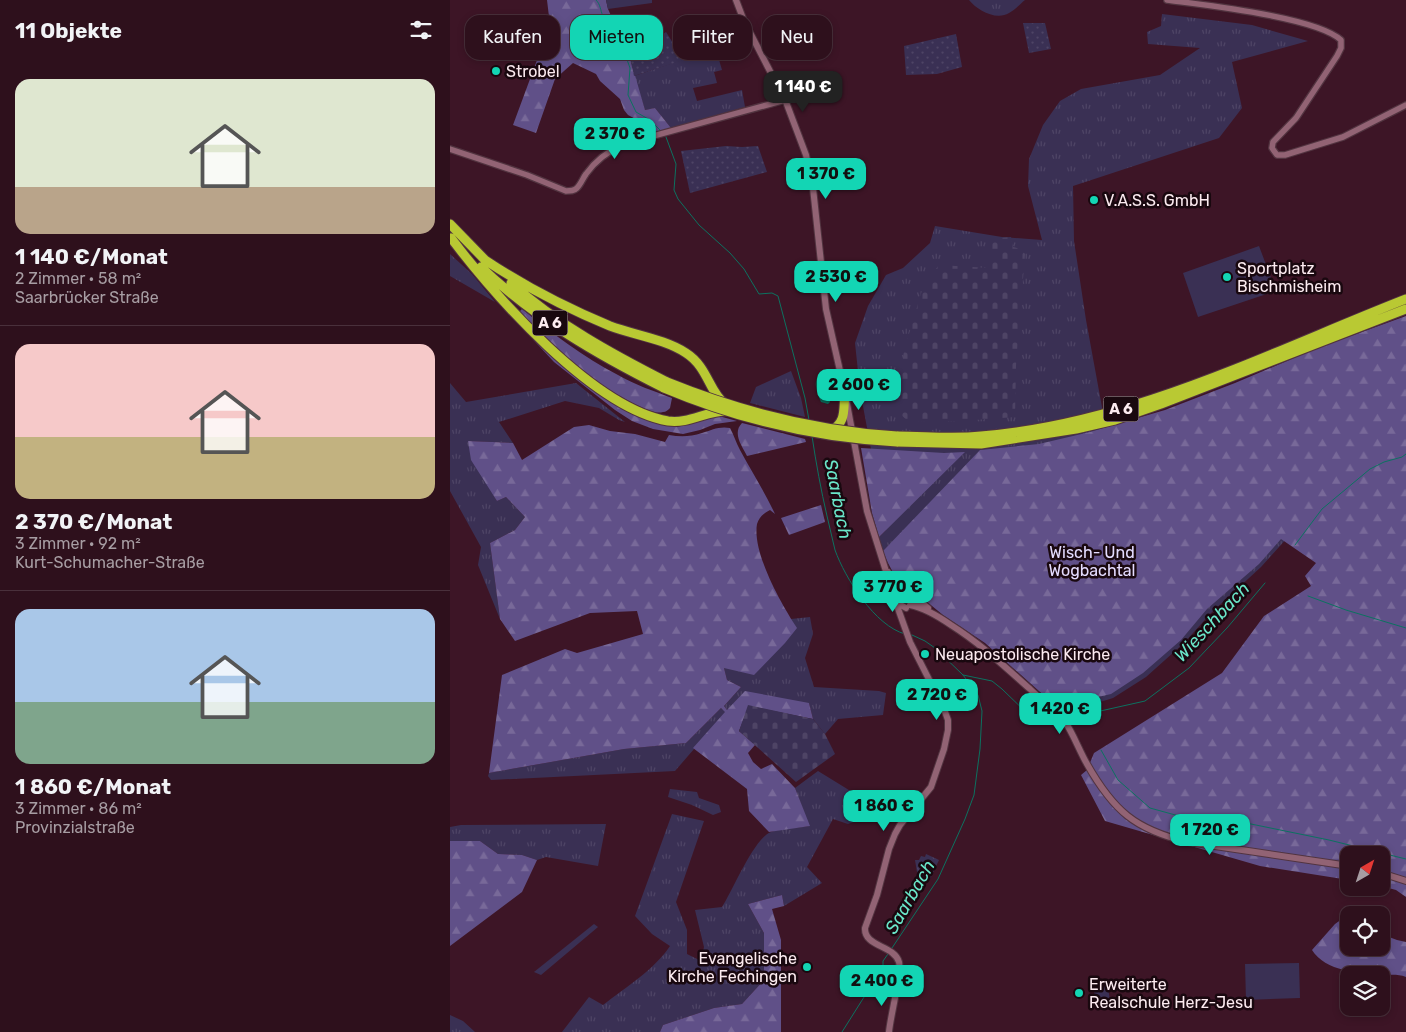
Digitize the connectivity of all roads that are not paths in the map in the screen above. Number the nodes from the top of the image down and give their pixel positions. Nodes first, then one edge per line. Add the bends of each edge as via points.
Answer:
1 (736, 0) edge
2 (1167, 0) edge
3 (785, 100) junction
4 (1406, 105) edge
5 (450, 149) edge
6 (450, 224) edge
7 (450, 237) edge
8 (485, 260) junction
9 (1406, 299) edge
10 (1406, 309) edge
11 (1334, 332) junction
12 (708, 378) junction
13 (665, 385) junction
14 (845, 393) junction
15 (736, 410) junction
16 (695, 419) junction
17 (827, 432) junction
18 (853, 436) junction
19 (884, 565) junction
20 (888, 572) junction
21 (899, 596) junction
22 (909, 605) junction
23 (928, 608) junction
24 (942, 619) junction
25 (903, 626) junction
26 (1340, 865) edge
27 (1390, 876) edge
28 (1406, 881) edge
29 (889, 1032) edge

1 - 3 main road
2 - 4 street via 1291,20 1322,30 1342,42 1340,52 1299,114 1273,142 1272,148 1277,155 1343,137
3 - 5 street via 626,143 601,158 572,191
3 - 14 main road via 800,136 811,176 824,294
6 - 8 highway, A 6
7 - 13 highway, A 6 via 541,316 590,349
7 - 16 highway via 528,327 576,372 641,412 670,421
8 - 12 highway, A 6 via 545,297 612,326 680,349 694,359
8 - 13 highway, A 6 via 516,288 571,328
9 - 11 highway, A 6
10 - 11 highway, A 6
11 - 13 highway, A 6, bridge via 1160,396 1074,421 980,436 897,439 823,428 769,416
12 - 15 highway, A 6 via 722,402
12 - 16 highway via 712,392 710,401
14 - 17 highway via 843,419
14 - 18 main road
15 - 16 highway via 719,411
15 - 17 highway, A 6, bridge
17 - 18 highway, A 6
18 - 19 main road via 870,523
19 - 20 main road
19 - 21 main road via 890,584
20 - 21 main road
20 - 23 main road via 898,586
21 - 22 main road via 908,595
21 - 22 main road via 901,607
21 - 25 main road via 896,605
22 - 23 main road
22 - 24 main road via 923,608
22 - 25 main road
23 - 24 main road
24 - 26 main road via 986,649 1057,712 1099,785 1131,820 1153,832 1188,842
25 - 29 main road via 944,709 948,730 930,787 894,834 865,928 869,938 898,961 900,972
27 - 28 main road

